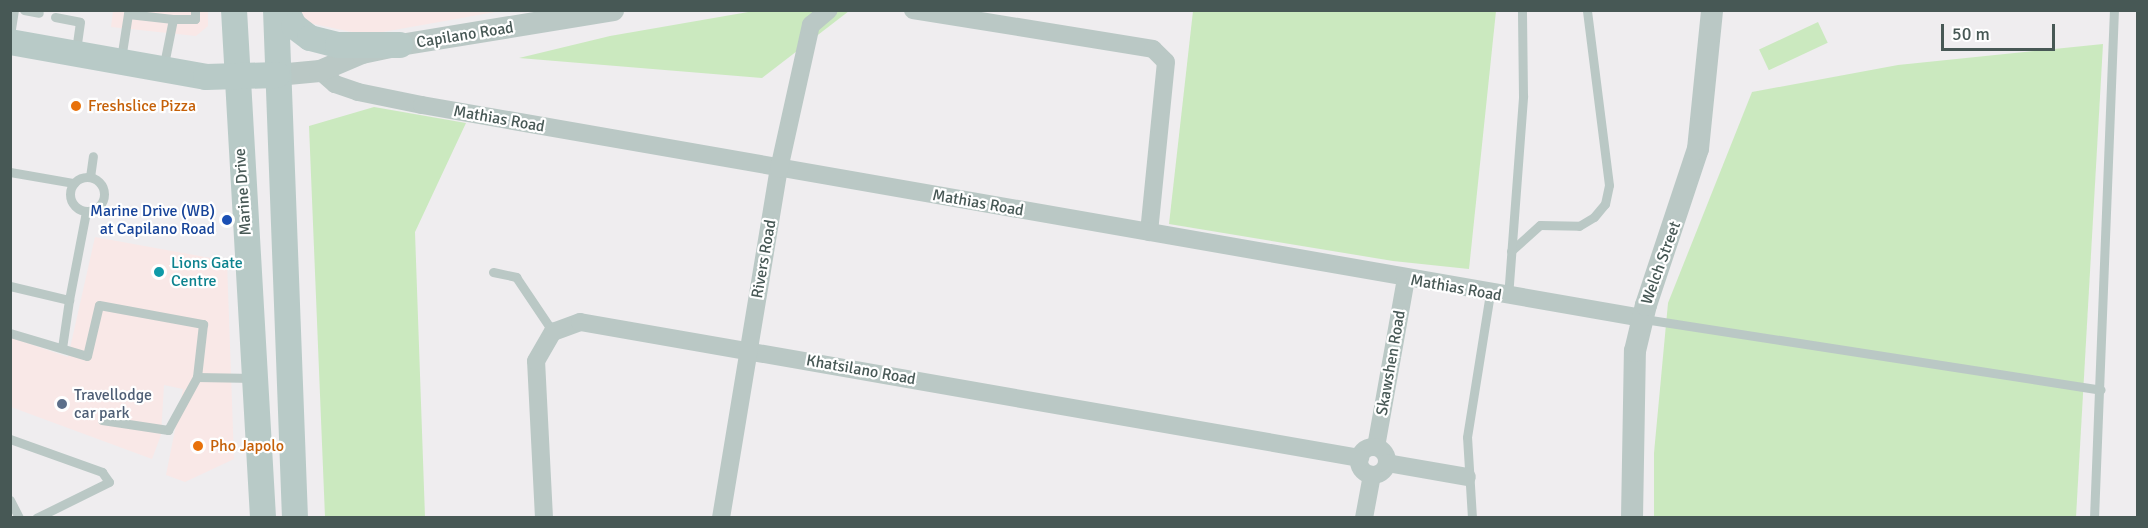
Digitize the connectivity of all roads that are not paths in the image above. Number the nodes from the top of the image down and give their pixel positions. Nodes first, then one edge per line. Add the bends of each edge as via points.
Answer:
1 (14, 10) edge
2 (24, 10) edge
3 (195, 10) edge
4 (234, 10) edge
5 (260, 10) edge
6 (276, 10) edge
7 (286, 10) edge
8 (613, 10) edge
9 (829, 10) edge
10 (914, 10) edge
11 (1522, 10) edge
12 (1587, 10) edge
13 (1712, 10) edge
14 (2114, 10) edge
15 (128, 12) edge
16 (39, 13) dead end
17 (138, 13) edge
18 (179, 16) edge
19 (55, 17) dead end
20 (513, 19) edge
21 (10, 35) edge
22 (10, 42) edge
23 (399, 45) junction
24 (76, 53) junction
25 (121, 62) junction
26 (163, 69) junction
27 (320, 71) junction
28 (277, 75) junction
29 (237, 76) junction
30 (93, 156) dead end
31 (780, 169) junction
32 (10, 172) edge
33 (90, 177) junction
34 (75, 182) junction
35 (86, 212) junction
36 (1149, 232) junction
37 (1511, 251) junction
38 (494, 272) dead end
39 (1406, 279) junction
40 (10, 286) edge
41 (1499, 296) junction
42 (69, 300) junction
43 (1642, 318) junction
44 (553, 332) junction
45 (10, 333) edge
46 (62, 348) junction
47 (747, 351) junction
48 (197, 377) junction
49 (254, 378) junction
50 (2101, 390) junction
51 (102, 420) dead end
52 (10, 439) edge
53 (1376, 447) junction
54 (1360, 458) junction
55 (1387, 463) junction
56 (1372, 475) junction
57 (1467, 477) junction
58 (10, 500) edge
59 (19, 518) edge
60 (36, 518) edge
61 (263, 518) edge
62 (295, 518) edge
63 (544, 518) edge
64 (721, 518) edge
65 (1364, 518) edge
66 (1472, 518) edge
67 (1632, 518) edge
68 (2094, 518) edge

1 - 21 lane
2 - 16 lane
3 - 18 lane via 195,19
4 - 29 main road, Marine Drive
5 - 28 main road via 262,49 267,66
6 - 28 main road
7 - 23 main road via 294,26 310,38 338,45
8 - 20 street, Capilano Road
9 - 31 street, Rivers Road via 811,25
10 - 36 street via 1154,49 1166,62
11 - 37 lane via 1523,96
12 - 37 lane via 1609,185 1605,204 1594,218 1579,226 1540,225
13 - 43 street, Welch Street via 1698,149
14 - 50 lane
15 - 17 lane
15 - 25 lane
17 - 18 lane
18 - 26 lane
19 - 24 lane via 80,22
20 - 23 street, Capilano Road
22 - 24 main road
23 - 27 street, Capilano Road via 362,53
24 - 25 main road
25 - 26 main road
26 - 29 main road via 209,77
27 - 28 street, Capilano Road
27 - 31 street, Mathias Road via 335,84 378,97
28 - 29 main road
28 - 62 main road
29 - 49 main road, Marine Drive
30 - 33 lane
31 - 36 street, Mathias Road
31 - 47 street, Rivers Road
32 - 34 lane
33 - 34 lane
33 - 35 lane via 101,183 105,193 98,209
34 - 35 lane via 70,193 72,204
35 - 42 lane
36 - 39 street, Mathias Road
37 - 41 lane
38 - 44 lane via 516,277
39 - 41 street, Mathias Road
39 - 53 street, Skawshen Road
40 - 42 lane
41 - 43 street, Mathias Road
41 - 57 lane via 1467,437
42 - 46 lane
43 - 50 lane
43 - 67 street, Welch Street via 1632,385
44 - 47 street, Khatsilano Road via 580,322
44 - 63 street via 536,361
45 - 46 lane
46 - 48 lane via 87,356 99,305 203,324
47 - 54 street, Khatsilano Road
47 - 64 street, Rivers Road
48 - 49 lane
48 - 51 lane via 168,430
49 - 61 main road, Marine Drive
50 - 68 lane
52 - 60 lane via 102,472 109,482
53 - 54 street via 1366,449
53 - 55 street via 1385,453
54 - 56 street via 1362,469
55 - 56 street via 1379,474
55 - 57 street
56 - 65 street
57 - 66 lane
58 - 59 lane

